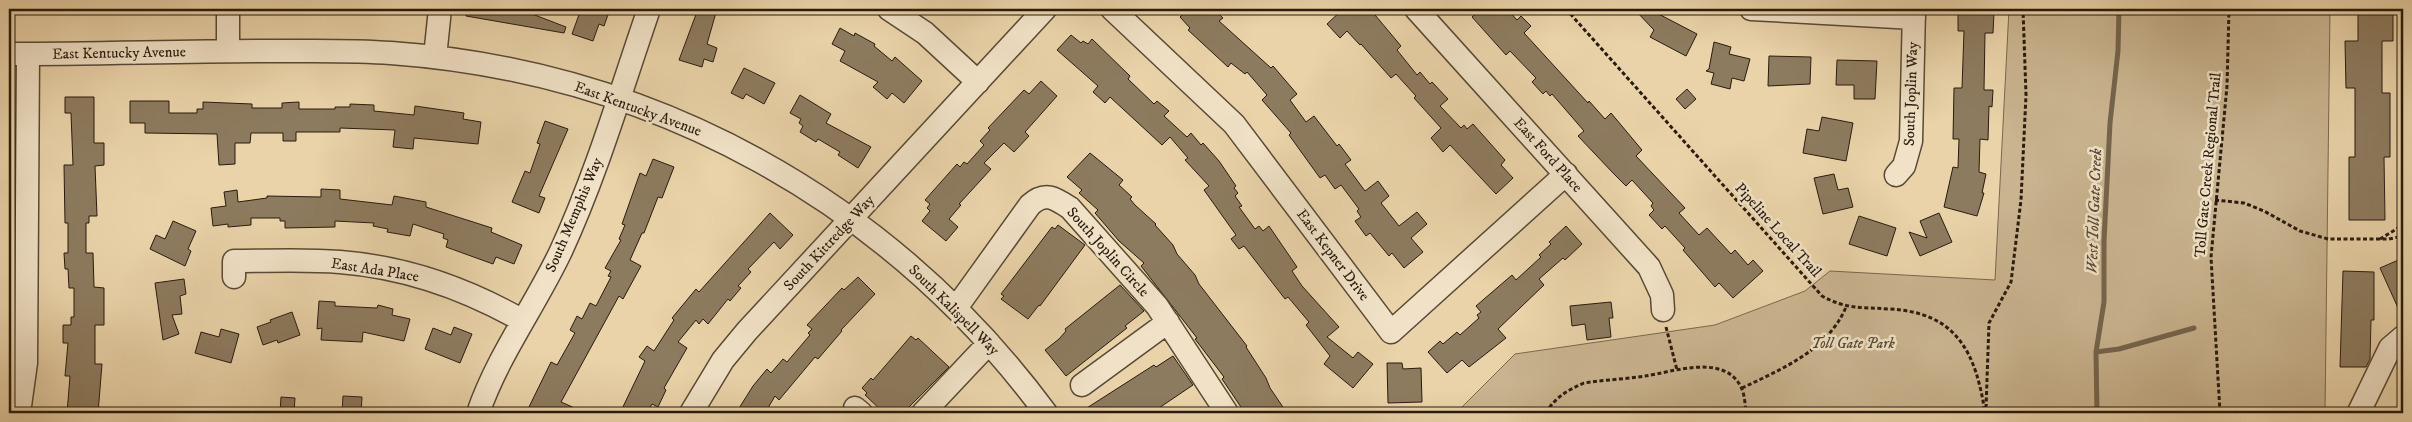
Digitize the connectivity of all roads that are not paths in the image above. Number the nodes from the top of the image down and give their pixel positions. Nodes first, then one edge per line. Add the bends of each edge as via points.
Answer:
1 (228, 9) edge
2 (440, 9) edge
3 (649, 9) edge
4 (889, 9) edge
5 (1046, 9) edge
6 (1112, 9) edge
7 (1416, 9) edge
8 (1752, 9) edge
9 (1914, 14) edge
10 (228, 51) junction
11 (18, 54) edge
12 (435, 57) junction
13 (978, 82) junction
14 (619, 98) junction
15 (1566, 174) junction
16 (1896, 175) dead end
17 (851, 219) junction
18 (234, 278) dead end
19 (956, 308) junction
20 (1663, 310) road end
21 (523, 321) junction
22 (1168, 322) junction
23 (2403, 337) edge
24 (989, 343) junction
25 (1082, 385) dead end
26 (2359, 412) dead end
27 (18, 413) edge
28 (478, 413) edge
29 (691, 413) edge
30 (923, 413) edge
31 (1046, 413) edge
32 (1227, 413) edge

1 - 10 street
2 - 12 street
3 - 14 street, South Memphis Way
4 - 13 street via 925,32
5 - 13 street, South Kittredge Way
6 - 15 street, East Kepner Drive via 1234,124 1391,332
7 - 15 street, East Ford Place
8 - 9 street
9 - 16 street, South Joplin Way via 1910,141 1904,166
10 - 11 street, East Kentucky Avenue
10 - 12 street, East Kentucky Avenue via 372,52
11 - 27 street via 26,363
12 - 14 street, East Kentucky Avenue via 524,72
13 - 17 street, South Kittredge Way
14 - 17 street, East Kentucky Avenue via 736,148 806,188
14 - 21 street, South Memphis Way via 577,216
15 - 20 street, East Ford Place via 1649,267 1662,295
17 - 19 street, South Kalispell Way
17 - 29 street, South Kittredge Way via 723,360
18 - 21 street, East Ada Place via 234,261 341,262 384,268 466,292
19 - 22 street, South Joplin Circle via 1030,205 1045,196 1054,197 1070,208
19 - 24 street, South Kalispell Way
21 - 28 street, South Memphis Way via 492,378
22 - 25 street
22 - 32 street, South Joplin Circle
23 - 26 street via 2390,348
24 - 30 street
24 - 31 street, South Kalispell Way

